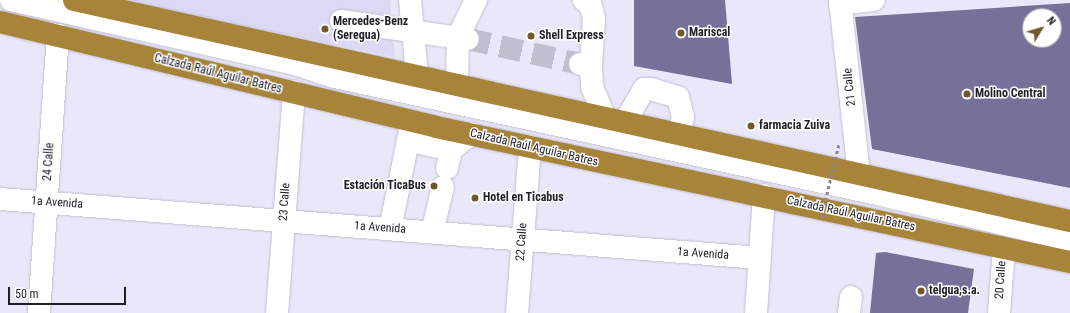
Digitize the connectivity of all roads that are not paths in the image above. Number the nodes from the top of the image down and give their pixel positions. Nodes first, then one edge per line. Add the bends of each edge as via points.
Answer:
1 (11, 0) edge
2 (410, 0) edge
3 (476, 0) edge
4 (584, 0) edge
5 (874, 0) edge
6 (84, 1) edge
7 (840, 2) edge
8 (0, 9) edge
9 (341, 21) dead end
10 (0, 22) edge
11 (413, 31) junction
12 (58, 35) junction
13 (463, 38) junction
14 (417, 76) junction
15 (335, 77) junction
16 (458, 86) junction
17 (294, 92) junction
18 (615, 120) junction
19 (410, 130) junction
20 (470, 134) junction
21 (679, 134) junction
22 (530, 147) junction
23 (447, 168) junction
24 (859, 174) junction
25 (764, 195) junction
26 (0, 199) edge
27 (46, 202) junction
28 (284, 221) junction
29 (1070, 221) edge
30 (390, 229) junction
31 (432, 232) junction
32 (522, 240) junction
33 (1070, 240) edge
34 (1004, 248) junction
35 (760, 258) junction
36 (1070, 262) edge
37 (38, 313) edge
38 (277, 313) edge
39 (517, 313) edge
40 (756, 313) edge
41 (999, 313) edge

1 - 15 street via 295,64
2 - 11 street
3 - 13 street
4 - 18 street via 591,6 594,19 585,65 592,87
5 - 7 street
6 - 14 highway
7 - 24 street, 21 Calle
8 - 15 street via 292,72
9 - 11 street via 393,31
10 - 12 highway, Calzada Raúl Aguilar Batres
11 - 13 street
11 - 14 street
12 - 17 highway, Calzada Raúl Aguilar Batres
12 - 27 street, 24 Calle
13 - 16 street
14 - 16 highway
15 - 33 street via 882,195
16 - 18 highway
17 - 19 highway, Calzada Raúl Aguilar Batres
17 - 28 street, 23 Calle
18 - 21 highway
18 - 21 street via 644,89 651,89 678,98 683,116
19 - 20 highway, Calzada Raúl Aguilar Batres
19 - 23 street
19 - 30 street
20 - 22 highway, Calzada Raúl Aguilar Batres
20 - 23 street
21 - 24 highway
22 - 25 highway, Calzada Raúl Aguilar Batres
22 - 32 street, 22 Calle
23 - 31 street
24 - 29 highway
25 - 34 highway, Calzada Raúl Aguilar Batres
25 - 35 street
26 - 27 street, 1a Avenida
27 - 28 street, 1a Avenida
27 - 37 street, 24 Calle
28 - 30 street, 1a Avenida
28 - 38 street, 23 Calle
30 - 31 street, 1a Avenida
31 - 32 street, 1a Avenida
32 - 35 street, 1a Avenida
32 - 39 street, 22 Calle
34 - 36 highway, Calzada Raúl Aguilar Batres
34 - 41 street, 20 Calle
35 - 40 street

